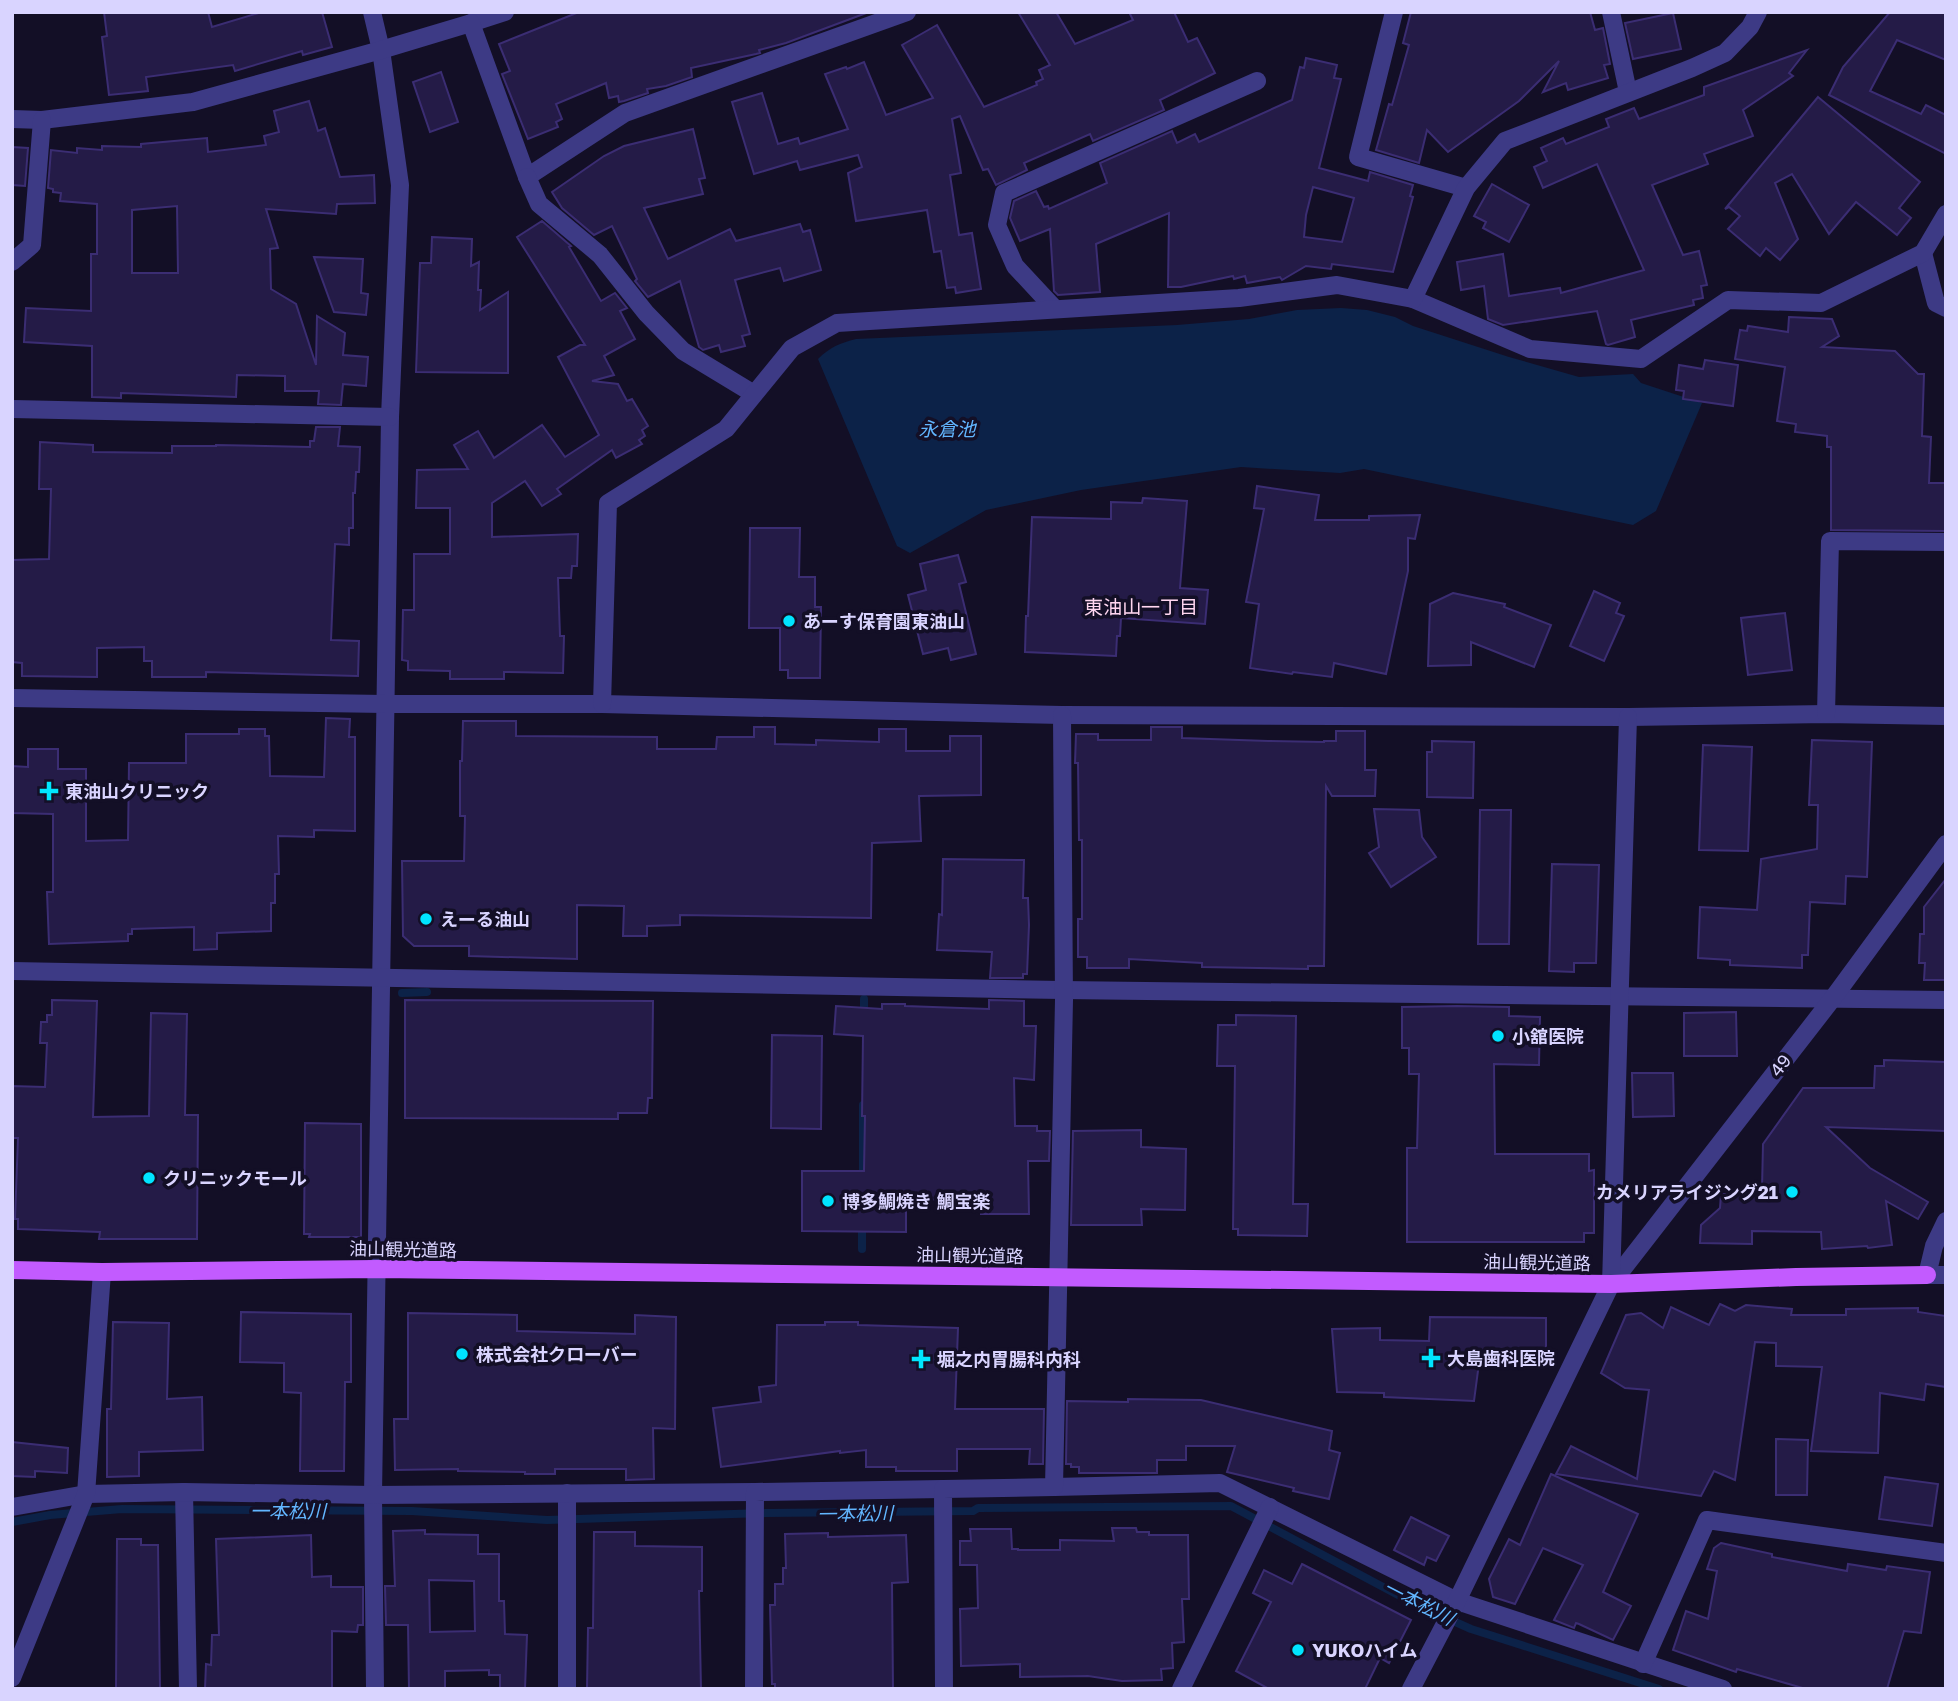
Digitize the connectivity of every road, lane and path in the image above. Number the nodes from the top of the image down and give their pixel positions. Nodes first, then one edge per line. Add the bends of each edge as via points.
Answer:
1 (372, 12) edge
2 (505, 12) edge
3 (1394, 12) edge
4 (1611, 12) edge
5 (1758, 12) edge
6 (904, 13) edge
7 (471, 23) junction
8 (381, 50) junction
9 (1257, 81) dead end
10 (1628, 92) junction
11 (12, 118) edge
12 (42, 120) junction
13 (527, 177) junction
14 (1466, 187) junction
15 (1946, 214) edge
16 (1923, 253) junction
17 (12, 262) edge
18 (1413, 299) junction
19 (1946, 308) edge
20 (1055, 309) junction
21 (754, 394) junction
22 (12, 409) edge
23 (390, 416) junction
24 (1946, 542) edge
25 (12, 698) edge
26 (385, 704) junction
27 (602, 704) junction
28 (1062, 715) junction
29 (1826, 715) junction
30 (1946, 716) edge
31 (1628, 717) junction
32 (1946, 844) edge
33 (12, 971) edge
34 (381, 979) junction
35 (1064, 990) junction
36 (1619, 995) junction
37 (1833, 998) junction
38 (1946, 1000) edge
39 (1946, 1221) edge
40 (377, 1269) junction
41 (12, 1270) edge
42 (102, 1272) junction
43 (1927, 1275) junction
44 (1946, 1275) edge
45 (1059, 1277) junction
46 (1611, 1284) junction
47 (1054, 1487) junction
48 (943, 1494) junction
49 (755, 1497) junction
50 (184, 1498) junction
51 (567, 1499) junction
52 (83, 1500) junction
53 (12, 1507) edge
54 (373, 1508) junction
55 (1268, 1511) junction
56 (1946, 1553) edge
57 (1457, 1601) junction
58 (1643, 1664) junction
59 (12, 1678) edge
60 (1181, 1688) edge
61 (188, 1689) edge
62 (375, 1689) edge
63 (567, 1689) edge
64 (754, 1689) edge
65 (944, 1689) edge
66 (1169, 1689) edge
67 (1411, 1689) edge
68 (1723, 1689) edge

1 - 8 street
2 - 7 street
3 - 14 street via 1358,157
4 - 10 street
5 - 10 street via 1725,53
6 - 13 street via 625,113
7 - 8 street
7 - 13 street
8 - 12 street via 193,102
8 - 23 street via 400,185
9 - 20 street via 1004,193 997,226 1015,266
10 - 14 street via 1505,141
11 - 12 street
12 - 17 street via 32,245
13 - 21 street via 539,204 600,255 682,351
14 - 18 street
15 - 16 street
16 - 18 street via 1821,303 1728,300 1640,359 1530,349
16 - 19 street via 1936,303
18 - 20 street via 1337,285 1239,298
20 - 21 street via 837,323 792,348
21 - 27 street via 726,429 608,503
22 - 23 street
23 - 26 street
24 - 29 street via 1830,541
25 - 26 street
26 - 27 street
26 - 34 street
27 - 28 street
28 - 31 street
28 - 35 street
29 - 30 street
29 - 31 street
31 - 36 street
32 - 37 street, 49 / 49
33 - 34 street
34 - 35 street
34 - 40 street
35 - 36 street
35 - 45 street
36 - 37 street
36 - 46 street
37 - 38 street
37 - 46 street, 49 / 49
39 - 43 street
40 - 42 main road, 油山観光道路
40 - 45 main road, 油山観光道路
40 - 54 street
41 - 42 main road, 油山観光道路
42 - 52 street
43 - 44 street
43 - 46 main road, 油山観光道路
45 - 46 main road, 油山観光道路
45 - 47 street
46 - 57 street
47 - 48 street
47 - 55 street via 1220,1483
48 - 49 street
48 - 65 street
49 - 51 street
49 - 64 street
50 - 52 street
50 - 54 street
50 - 61 street
51 - 54 street
51 - 63 street
52 - 53 street
52 - 59 street
54 - 62 street
55 - 57 street
55 - 60 street
56 - 58 street via 1707,1520
57 - 58 street
57 - 67 street
58 - 68 street
60 - 66 street

